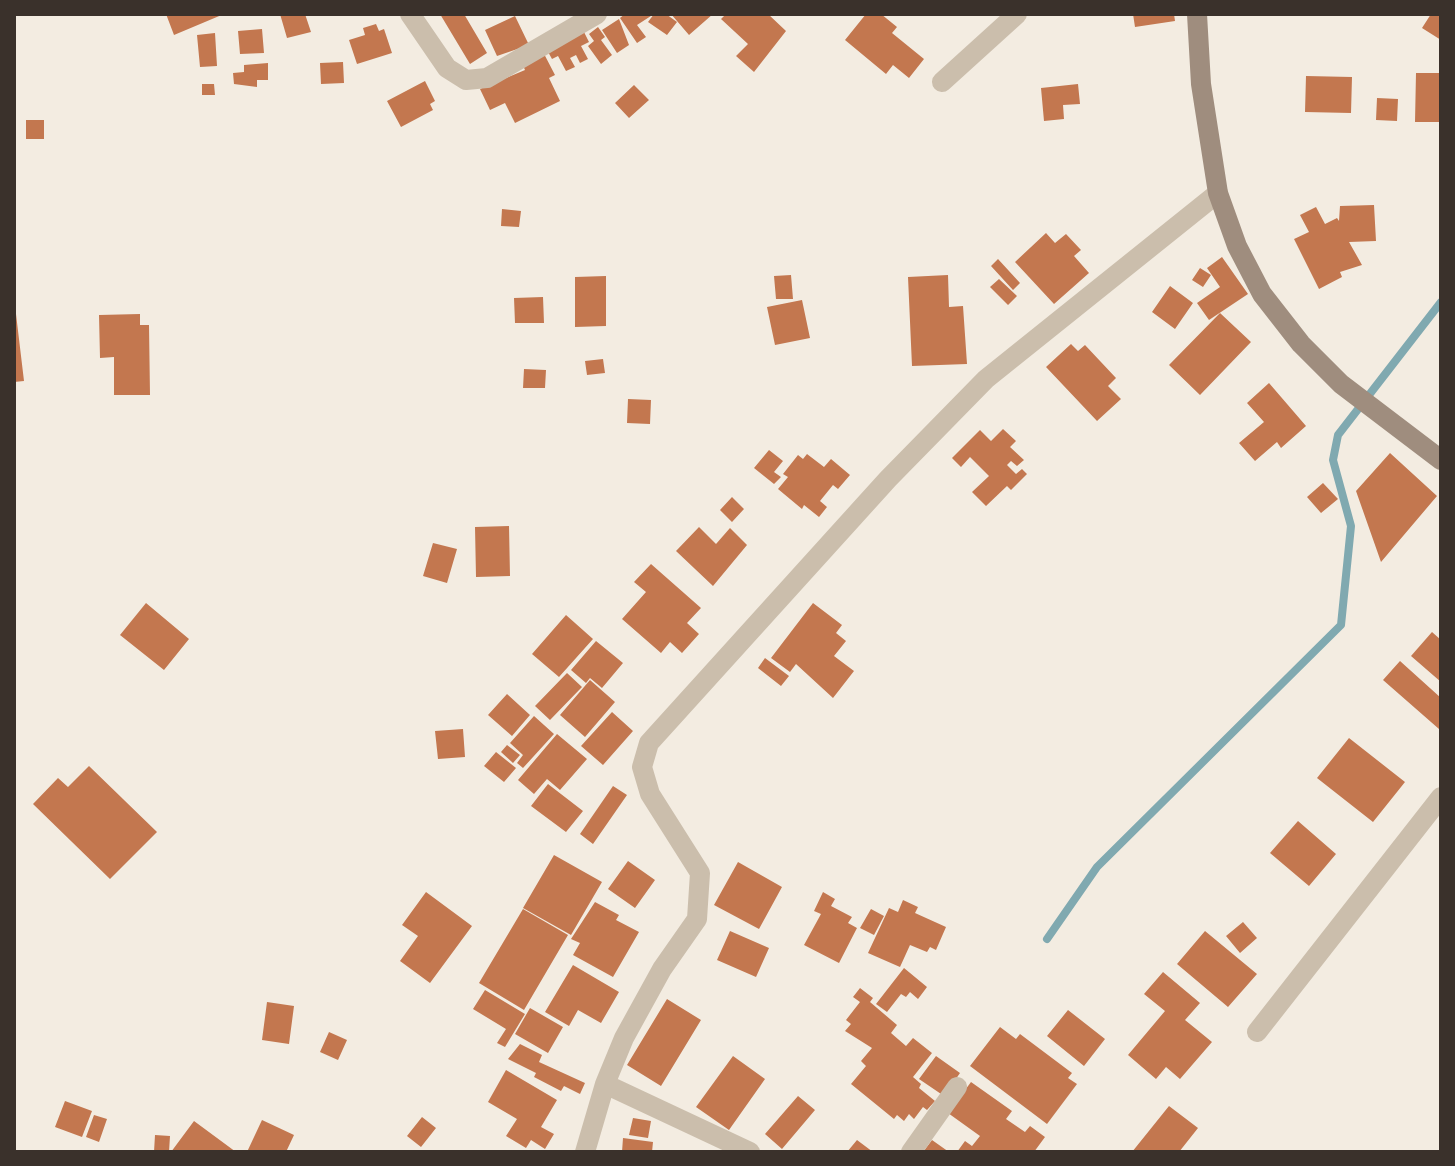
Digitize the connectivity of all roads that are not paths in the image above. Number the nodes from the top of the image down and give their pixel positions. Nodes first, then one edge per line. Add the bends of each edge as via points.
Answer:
1 (410, 14) edge
2 (597, 14) edge
3 (1017, 14) edge
4 (1197, 14) edge
5 (942, 82) dead end
6 (1218, 193) junction
7 (1441, 460) edge
8 (1441, 797) edge
9 (1257, 1032) dead end
10 (605, 1084) junction
11 (957, 1087) dead end
12 (585, 1152) edge
13 (750, 1152) edge
14 (911, 1152) edge

1 - 2 street via 447,68 466,80 487,78
3 - 5 street
4 - 6 street via 1204,108
6 - 7 street via 1262,294 1301,344 1341,384
6 - 10 street via 986,379 649,743 642,767 650,794 700,873 697,919 662,969
8 - 9 street
10 - 12 street
10 - 13 street
11 - 14 street

